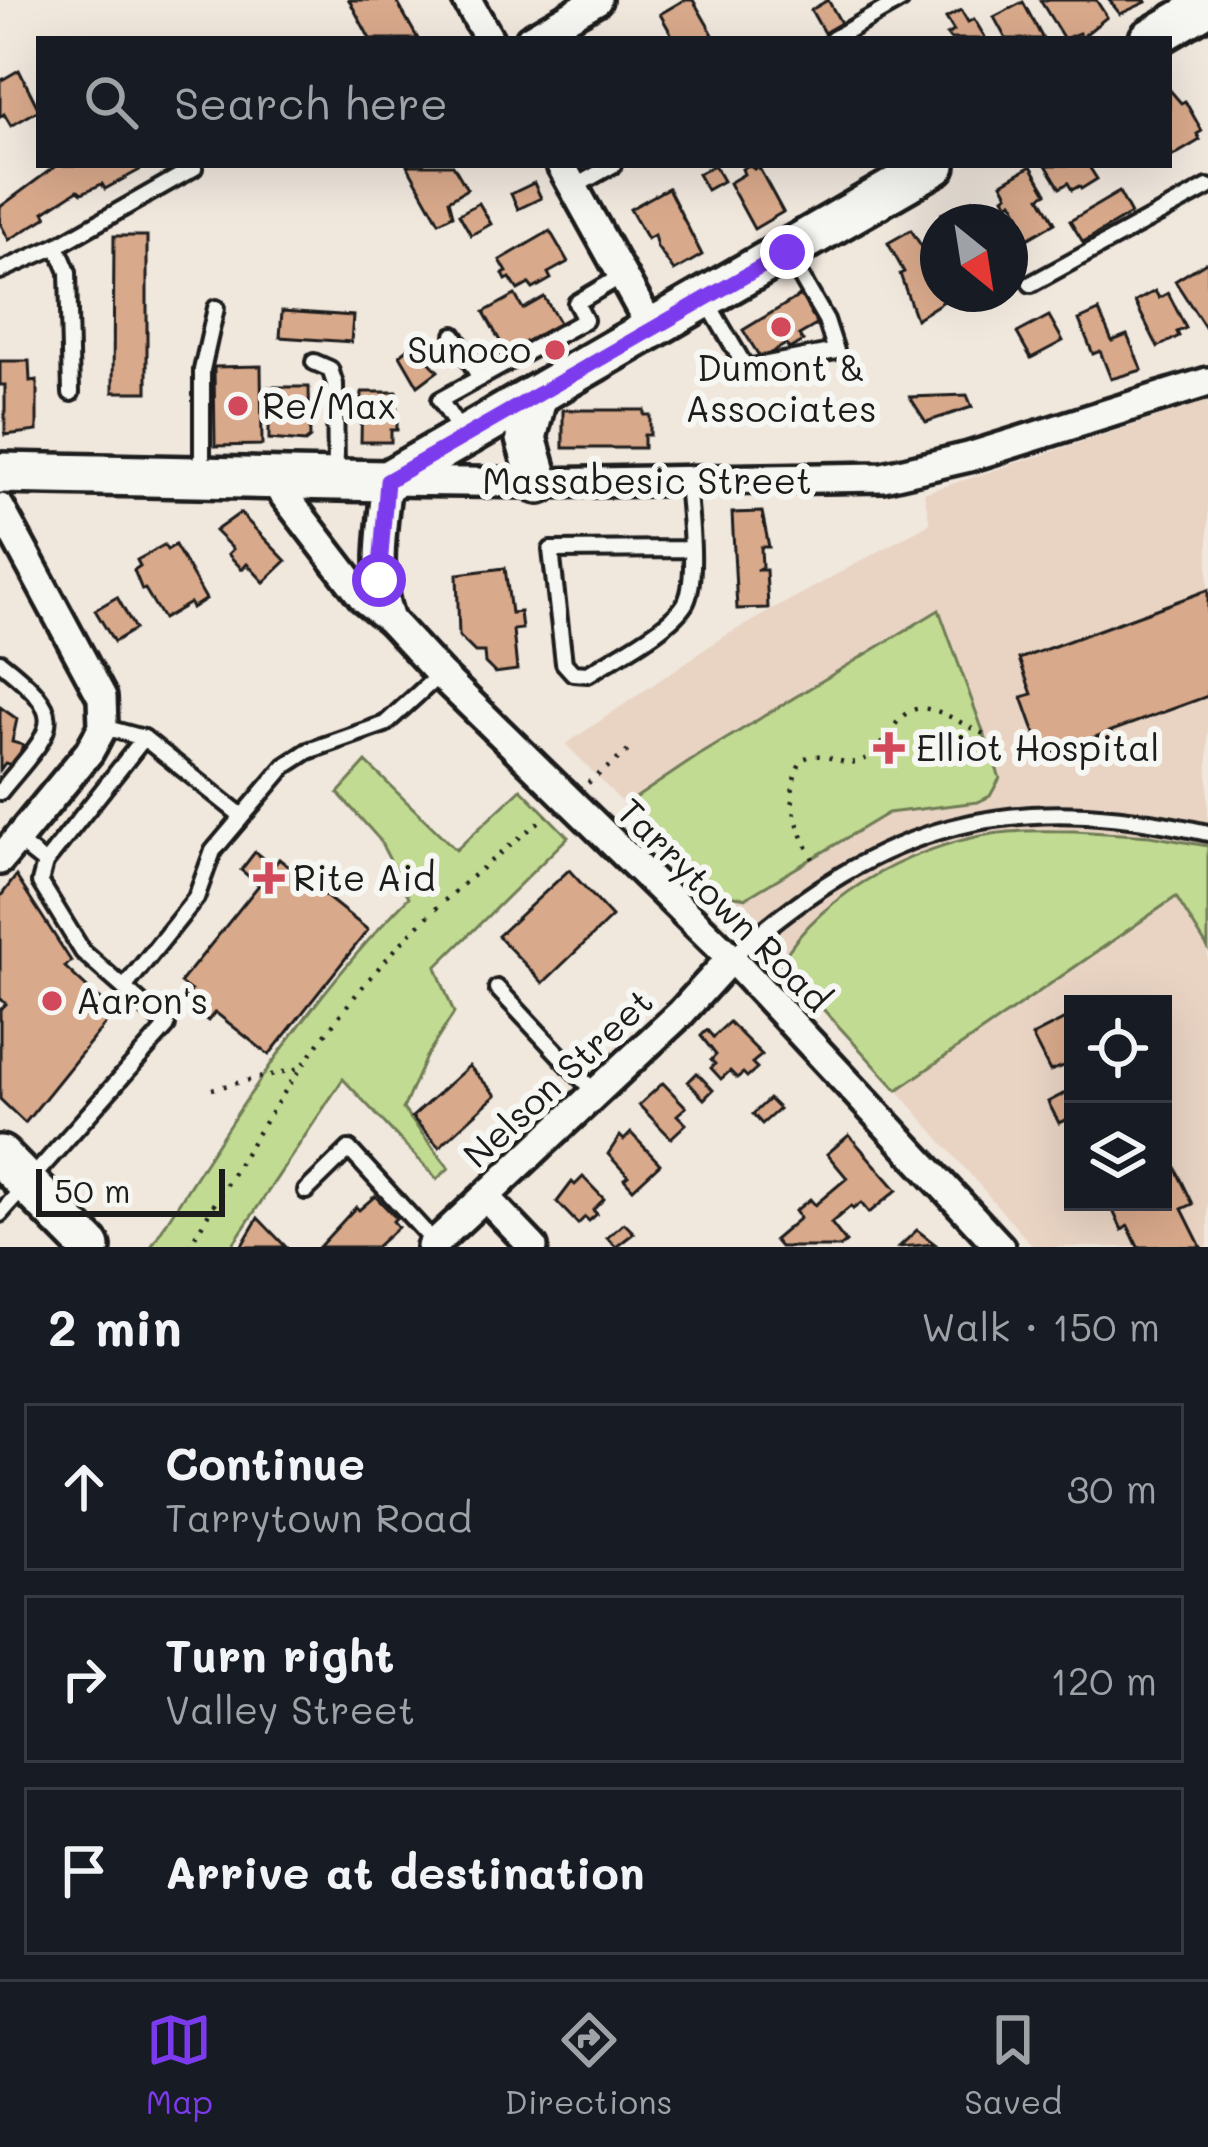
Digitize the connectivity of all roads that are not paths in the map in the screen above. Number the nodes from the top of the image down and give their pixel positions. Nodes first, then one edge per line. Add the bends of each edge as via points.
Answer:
1 (467, 0) edge
2 (597, 0) edge
3 (901, 0) edge
4 (1208, 5) edge
5 (487, 36) edge
6 (535, 36) edge
7 (838, 36) edge
8 (1155, 36) edge
9 (194, 168) edge
10 (600, 168) edge
11 (930, 168) edge
12 (567, 176) edge
13 (1208, 187) edge
14 (57, 246) junction
15 (787, 252) junction
16 (0, 271) edge
17 (622, 275) junction
18 (1031, 284) dead end
19 (706, 300) junction
20 (216, 308) dead end
21 (653, 331) junction
22 (454, 334) dead end
23 (595, 339) junction
24 (314, 362) dead end
25 (498, 368) junction
26 (480, 378) junction
27 (1208, 382) edge
28 (71, 393) dead end
29 (519, 396) junction
30 (465, 438) junction
31 (0, 472) edge
32 (202, 477) junction
33 (271, 478) junction
34 (335, 480) junction
35 (387, 481) junction
36 (687, 481) junction
37 (539, 483) junction
38 (0, 508) edge
39 (690, 549) junction
40 (390, 620) junction
41 (0, 662) edge
42 (440, 674) junction
43 (103, 727) junction
44 (144, 738) junction
45 (0, 792) edge
46 (242, 816) junction
47 (1208, 833) edge
48 (8, 850) edge
49 (45, 863) junction
50 (731, 958) junction
51 (124, 988) junction
52 (497, 988) dead end
53 (595, 1093) junction
54 (0, 1156) edge
55 (29, 1185) junction
56 (306, 1191) dead end
57 (485, 1198) junction
58 (0, 1214) edge
59 (433, 1245) edge
60 (90, 1247) edge
61 (532, 1247) edge
62 (1000, 1247) edge

1 - 5 street
2 - 6 street
3 - 7 lane
4 - 8 main road
9 - 14 lane
10 - 12 lane
11 - 15 main road
12 - 17 street
13 - 18 lane
14 - 16 lane
14 - 28 lane via 68,272
15 - 19 main road
15 - 19 lane via 836,351 746,368
17 - 21 street
17 - 23 lane via 576,303
19 - 21 main road
20 - 32 lane via 202,370
21 - 23 main road
22 - 26 lane
23 - 25 lane
23 - 29 main road
24 - 34 lane via 330,369 335,384
25 - 26 lane
25 - 29 lane
26 - 30 lane via 440,400
27 - 36 street, Massabesic Street via 913,472
29 - 30 main road
29 - 37 main road
30 - 35 main road
31 - 32 main road, Massabesic Street
32 - 33 main road, Massabesic Street
33 - 34 main road, Massabesic Street
33 - 40 street, Tarrytown Road
34 - 35 main road, Massabesic Street
35 - 37 street, Massabesic Street
35 - 40 street via 378,559
36 - 37 street, Massabesic Street
36 - 39 lane
38 - 43 street via 103,697
39 - 39 lane via 689,590 674,617 588,674 573,674 564,663 551,550
40 - 42 street, Tarrytown Road
41 - 45 lane via 36,690 50,718
42 - 46 lane via 385,724 296,756
42 - 50 street, Tarrytown Road
43 - 44 lane
43 - 48 street
44 - 46 lane
44 - 49 lane
46 - 51 lane via 213,850 196,898
47 - 50 lane via 1082,813 947,829 829,880
48 - 49 lane
49 - 51 lane via 40,882 83,952
50 - 53 street, Nelson Street
50 - 62 street, Tarrytown Road
51 - 55 lane via 167,1026
52 - 53 lane
53 - 57 street, Nelson Street
54 - 55 main road
55 - 58 lane
55 - 60 main road
56 - 59 lane via 349,1149
57 - 59 street, Nelson Street
57 - 61 street

